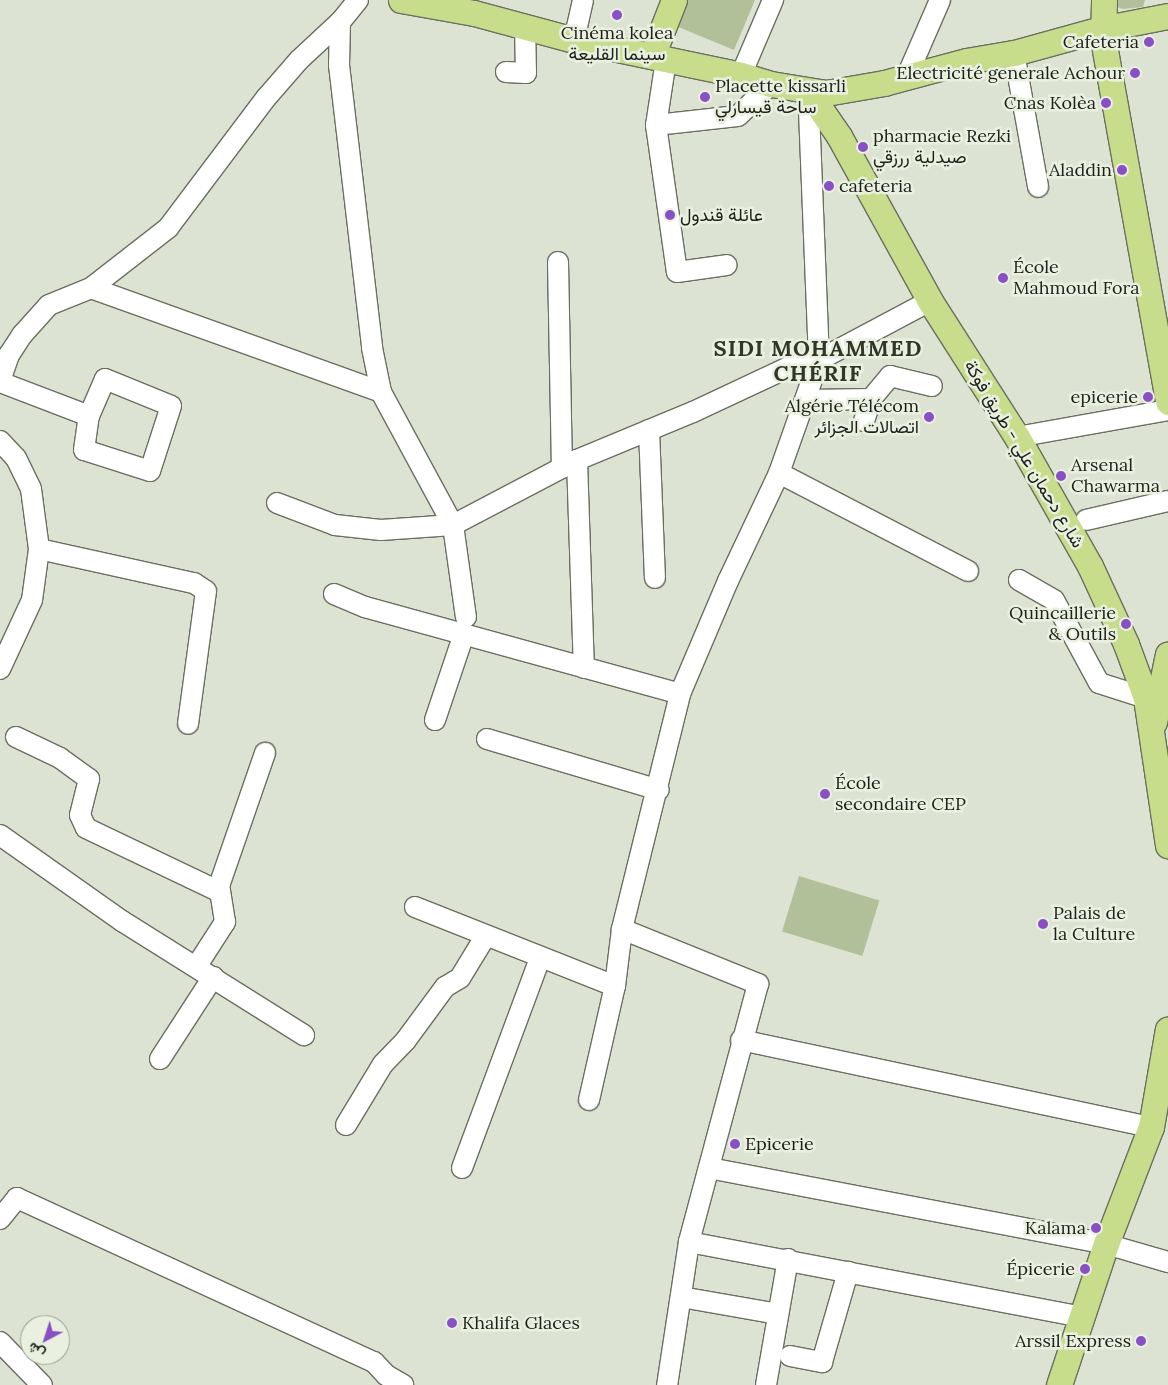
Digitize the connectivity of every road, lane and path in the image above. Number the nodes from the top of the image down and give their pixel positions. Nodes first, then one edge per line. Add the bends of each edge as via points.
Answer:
1 (358, 0) edge
2 (401, 0) edge
3 (583, 0) edge
4 (674, 0) edge
5 (772, 0) edge
6 (940, 0) edge
7 (1104, 0) edge
8 (476, 7) edge
9 (1168, 16) edge
10 (340, 22) junction
11 (525, 27) junction
12 (1101, 29) junction
13 (574, 40) junction
14 (1014, 53) junction
15 (659, 58) junction
16 (506, 72) dead end
17 (741, 75) junction
18 (907, 76) junction
19 (771, 84) junction
20 (808, 91) junction
21 (656, 125) junction
22 (1038, 187) dead end
23 (558, 262) dead end
24 (727, 265) dead end
25 (91, 288) junction
26 (930, 301) junction
27 (819, 360) junction
28 (0, 382) edge
29 (932, 386) dead end
30 (381, 392) junction
31 (871, 399) junction
32 (807, 400) junction
33 (1168, 402) edge
34 (1168, 410) edge
35 (89, 416) junction
36 (864, 421) dead end
37 (649, 430) junction
38 (1017, 437) junction
39 (0, 441) edge
40 (569, 464) junction
41 (779, 473) junction
42 (1168, 502) edge
43 (277, 503) dead end
44 (1086, 520) dead end
45 (454, 525) junction
46 (39, 549) junction
47 (968, 571) dead end
48 (655, 578) dead end
49 (1019, 580) dead end
50 (334, 594) dead end
51 (465, 626) junction
52 (1168, 654) edge
53 (584, 668) junction
54 (0, 669) edge
55 (680, 694) junction
56 (1146, 698) junction
57 (434, 720) dead end
58 (188, 724) dead end
59 (1152, 732) junction
60 (16, 737) dead end
61 (487, 739) dead end
62 (265, 753) dead end
63 (659, 790) junction
64 (0, 835) edge
65 (1168, 846) edge
66 (220, 892) junction
67 (415, 907) dead end
68 (622, 929) junction
69 (485, 937) junction
70 (540, 958) junction
71 (196, 967) junction
72 (213, 978) junction
73 (615, 986) junction
74 (1168, 1029) edge
75 (304, 1035) dead end
76 (741, 1040) junction
77 (160, 1060) dead end
78 (589, 1100) dead end
79 (346, 1125) dead end
80 (1151, 1127) junction
81 (462, 1168) dead end
82 (709, 1168) junction
83 (0, 1219) edge
84 (689, 1242) junction
85 (1106, 1244) junction
86 (788, 1259) junction
87 (1168, 1262) edge
88 (848, 1272) junction
89 (681, 1297) junction
90 (778, 1314) junction
91 (1083, 1317) junction
92 (0, 1342) edge
93 (790, 1356) dead end
94 (390, 1382) edge
95 (42, 1385) edge
96 (667, 1385) edge
97 (766, 1385) edge
98 (1060, 1385) edge

1 - 10 street
2 - 8 main road
3 - 13 street
4 - 15 main road
5 - 17 street
6 - 18 street
7 - 12 main road
8 - 11 main road
9 - 12 main road
10 - 25 street via 299,60 266,98 168,228
10 - 30 street via 339,65 344,128 357,209 360,265
11 - 13 main road
11 - 16 street via 526,74
12 - 14 main road
12 - 33 main road
13 - 15 main road
14 - 18 main road
14 - 22 street
15 - 17 main road
15 - 21 street
17 - 19 main road
18 - 20 main road via 846,90
19 - 20 main road
19 - 21 street via 738,116
20 - 26 main road, شارع دحمان علي - طريق فوكة via 838,136
20 - 27 street
21 - 24 street via 677,272
23 - 40 street
25 - 28 street via 49,306 9,354
25 - 30 street
26 - 27 street
26 - 38 main road, شارع دحمان علي - طريق فوكة
27 - 32 street
27 - 37 street via 787,368
28 - 35 street
29 - 31 street via 890,376
30 - 45 street
31 - 32 street
31 - 36 street
32 - 41 street
34 - 38 street
35 - 35 street via 84,450 150,471 171,406 105,379
37 - 40 street
37 - 48 street
38 - 56 main road, شارع دحمان علي - طريق فوكة via 1090,566 1126,644
39 - 46 street via 16,458 31,489
40 - 45 street
40 - 53 street
41 - 47 street
41 - 55 street
42 - 44 street
43 - 45 street via 335,525 381,530
45 - 51 street
46 - 54 street via 32,600
46 - 58 street via 194,583 206,591
49 - 56 street via 1054,600 1099,683
50 - 51 street via 365,607
51 - 53 street
51 - 57 street
52 - 59 main road
53 - 55 street
55 - 63 street
56 - 59 main road, شارع دحمان علي - طريق فوكة
59 - 65 main road, شارع دحمان علي - طريق فوكة
60 - 66 street via 60,758 89,779 80,815 86,828
61 - 63 street
62 - 66 street via 219,886
63 - 68 street
64 - 71 street via 122,921
66 - 71 street via 225,922
67 - 69 street
68 - 73 street
68 - 76 street via 758,984
69 - 70 street
69 - 79 street via 460,978 445,987 406,1040 383,1064
70 - 73 street
70 - 81 street
71 - 72 street
72 - 75 street
72 - 77 street
73 - 78 street
74 - 80 main road
76 - 80 street
76 - 82 street
80 - 85 main road
82 - 84 street
82 - 85 street
83 - 94 street via 17,1198 374,1362
84 - 86 street
84 - 89 street
85 - 87 street
85 - 91 main road
86 - 88 street
86 - 90 street
88 - 91 street
88 - 93 street via 822,1362
89 - 90 street
89 - 96 street
90 - 97 street
91 - 98 main road
92 - 95 street

